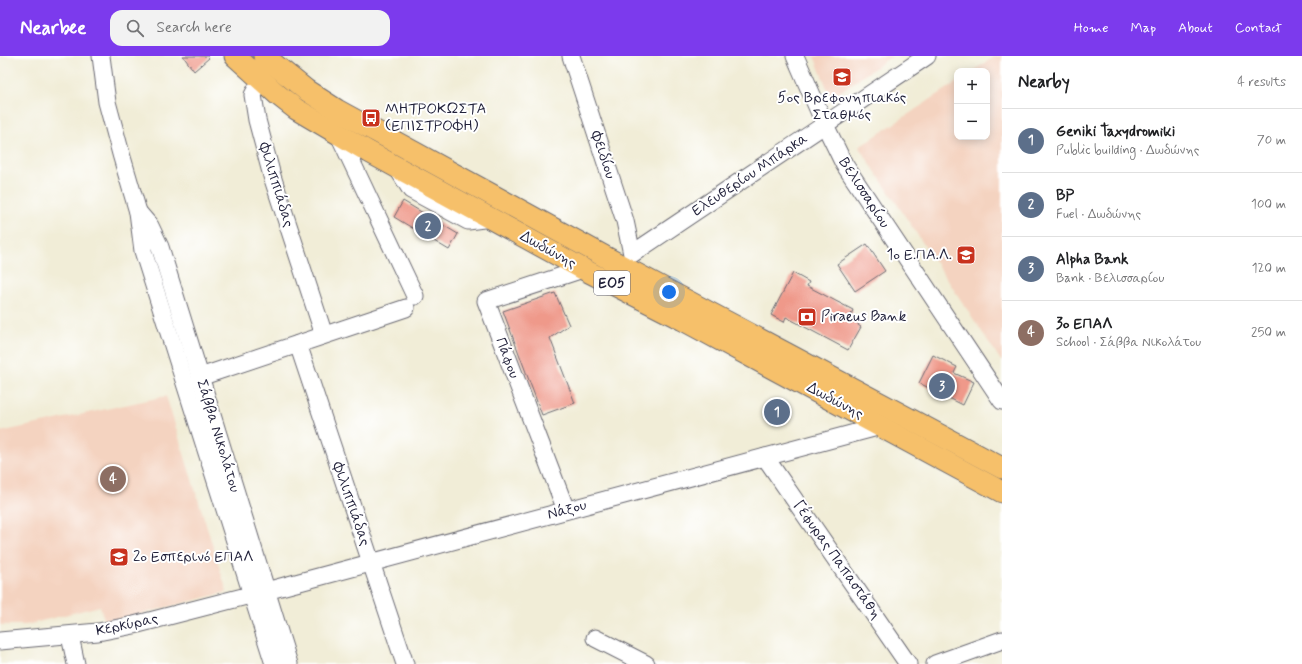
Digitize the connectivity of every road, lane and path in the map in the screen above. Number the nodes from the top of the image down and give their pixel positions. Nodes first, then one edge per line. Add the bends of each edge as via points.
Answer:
1 (101, 56) edge
2 (234, 56) edge
3 (264, 56) edge
4 (571, 56) edge
5 (795, 56) edge
6 (927, 56) edge
7 (260, 80) junction
8 (825, 125) junction
9 (339, 135) junction
10 (138, 212) junction
11 (627, 263) junction
12 (583, 269) junction
13 (324, 335) junction
14 (298, 344) junction
15 (200, 377) junction
16 (1002, 401) edge
17 (881, 426) junction
18 (765, 457) junction
19 (1002, 468) edge
20 (1002, 492) edge
21 (566, 510) junction
22 (371, 563) junction
23 (259, 593) junction
24 (70, 636) junction
25 (595, 638) dead end
26 (1002, 640) edge
27 (0, 642) edge
28 (76, 664) edge
29 (274, 664) edge
30 (289, 664) edge
31 (405, 664) edge
32 (646, 664) edge
33 (908, 664) edge
34 (935, 664) edge

1 - 10 street, Σάββα Νικολάτου via 113,128
2 - 7 main road, Δωδώνης / ΕΟ5
3 - 11 main road, Δωδώνης / ΕΟ5 via 324,102
4 - 11 street, Φειδίου via 625,222
5 - 8 street, Βελισσαρίου
6 - 8 street, Ελευθερίου Μπάρκα
7 - 9 main road, Δωδώνης / ΕΟ5 via 296,109
7 - 13 street, Φιλιππιάδας via 253,95 257,120 274,184
8 - 11 street, Ελευθερίου Μπάρκα
8 - 16 street, Βελισσαρίου via 844,164
9 - 12 main road, Δωδώνης / ΕΟ5
9 - 13 street via 411,302
10 - 15 street, Σάββα Νικολάτου via 150,226 160,247
10 - 23 street, Σάββα Νικολάτου via 143,251 226,514
11 - 19 main road, Δωδώνης / ΕΟ5
12 - 17 main road, Δωδώνης / ΕΟ5
12 - 21 street, Πάφου via 486,301
13 - 14 street
14 - 15 street
14 - 22 street, Φιλιππιάδας
15 - 23 street, Σάββα Νικολάτου
17 - 18 street, Νάξου
17 - 20 main road, Δωδώνης / ΕΟ5
18 - 21 street, Νάξου
18 - 33 street, Γέφυρας Παπαστάθη
21 - 22 street, Νάξου
22 - 23 street, Νάξου
22 - 31 street, Φιλιππιάδας
23 - 24 street, Κερκύρας via 134,625
23 - 29 street, Σάββα Νικολάτου
23 - 30 street, Σάββα Νικολάτου
24 - 27 street, Κερκύρας
24 - 28 street
25 - 32 street
26 - 34 street

